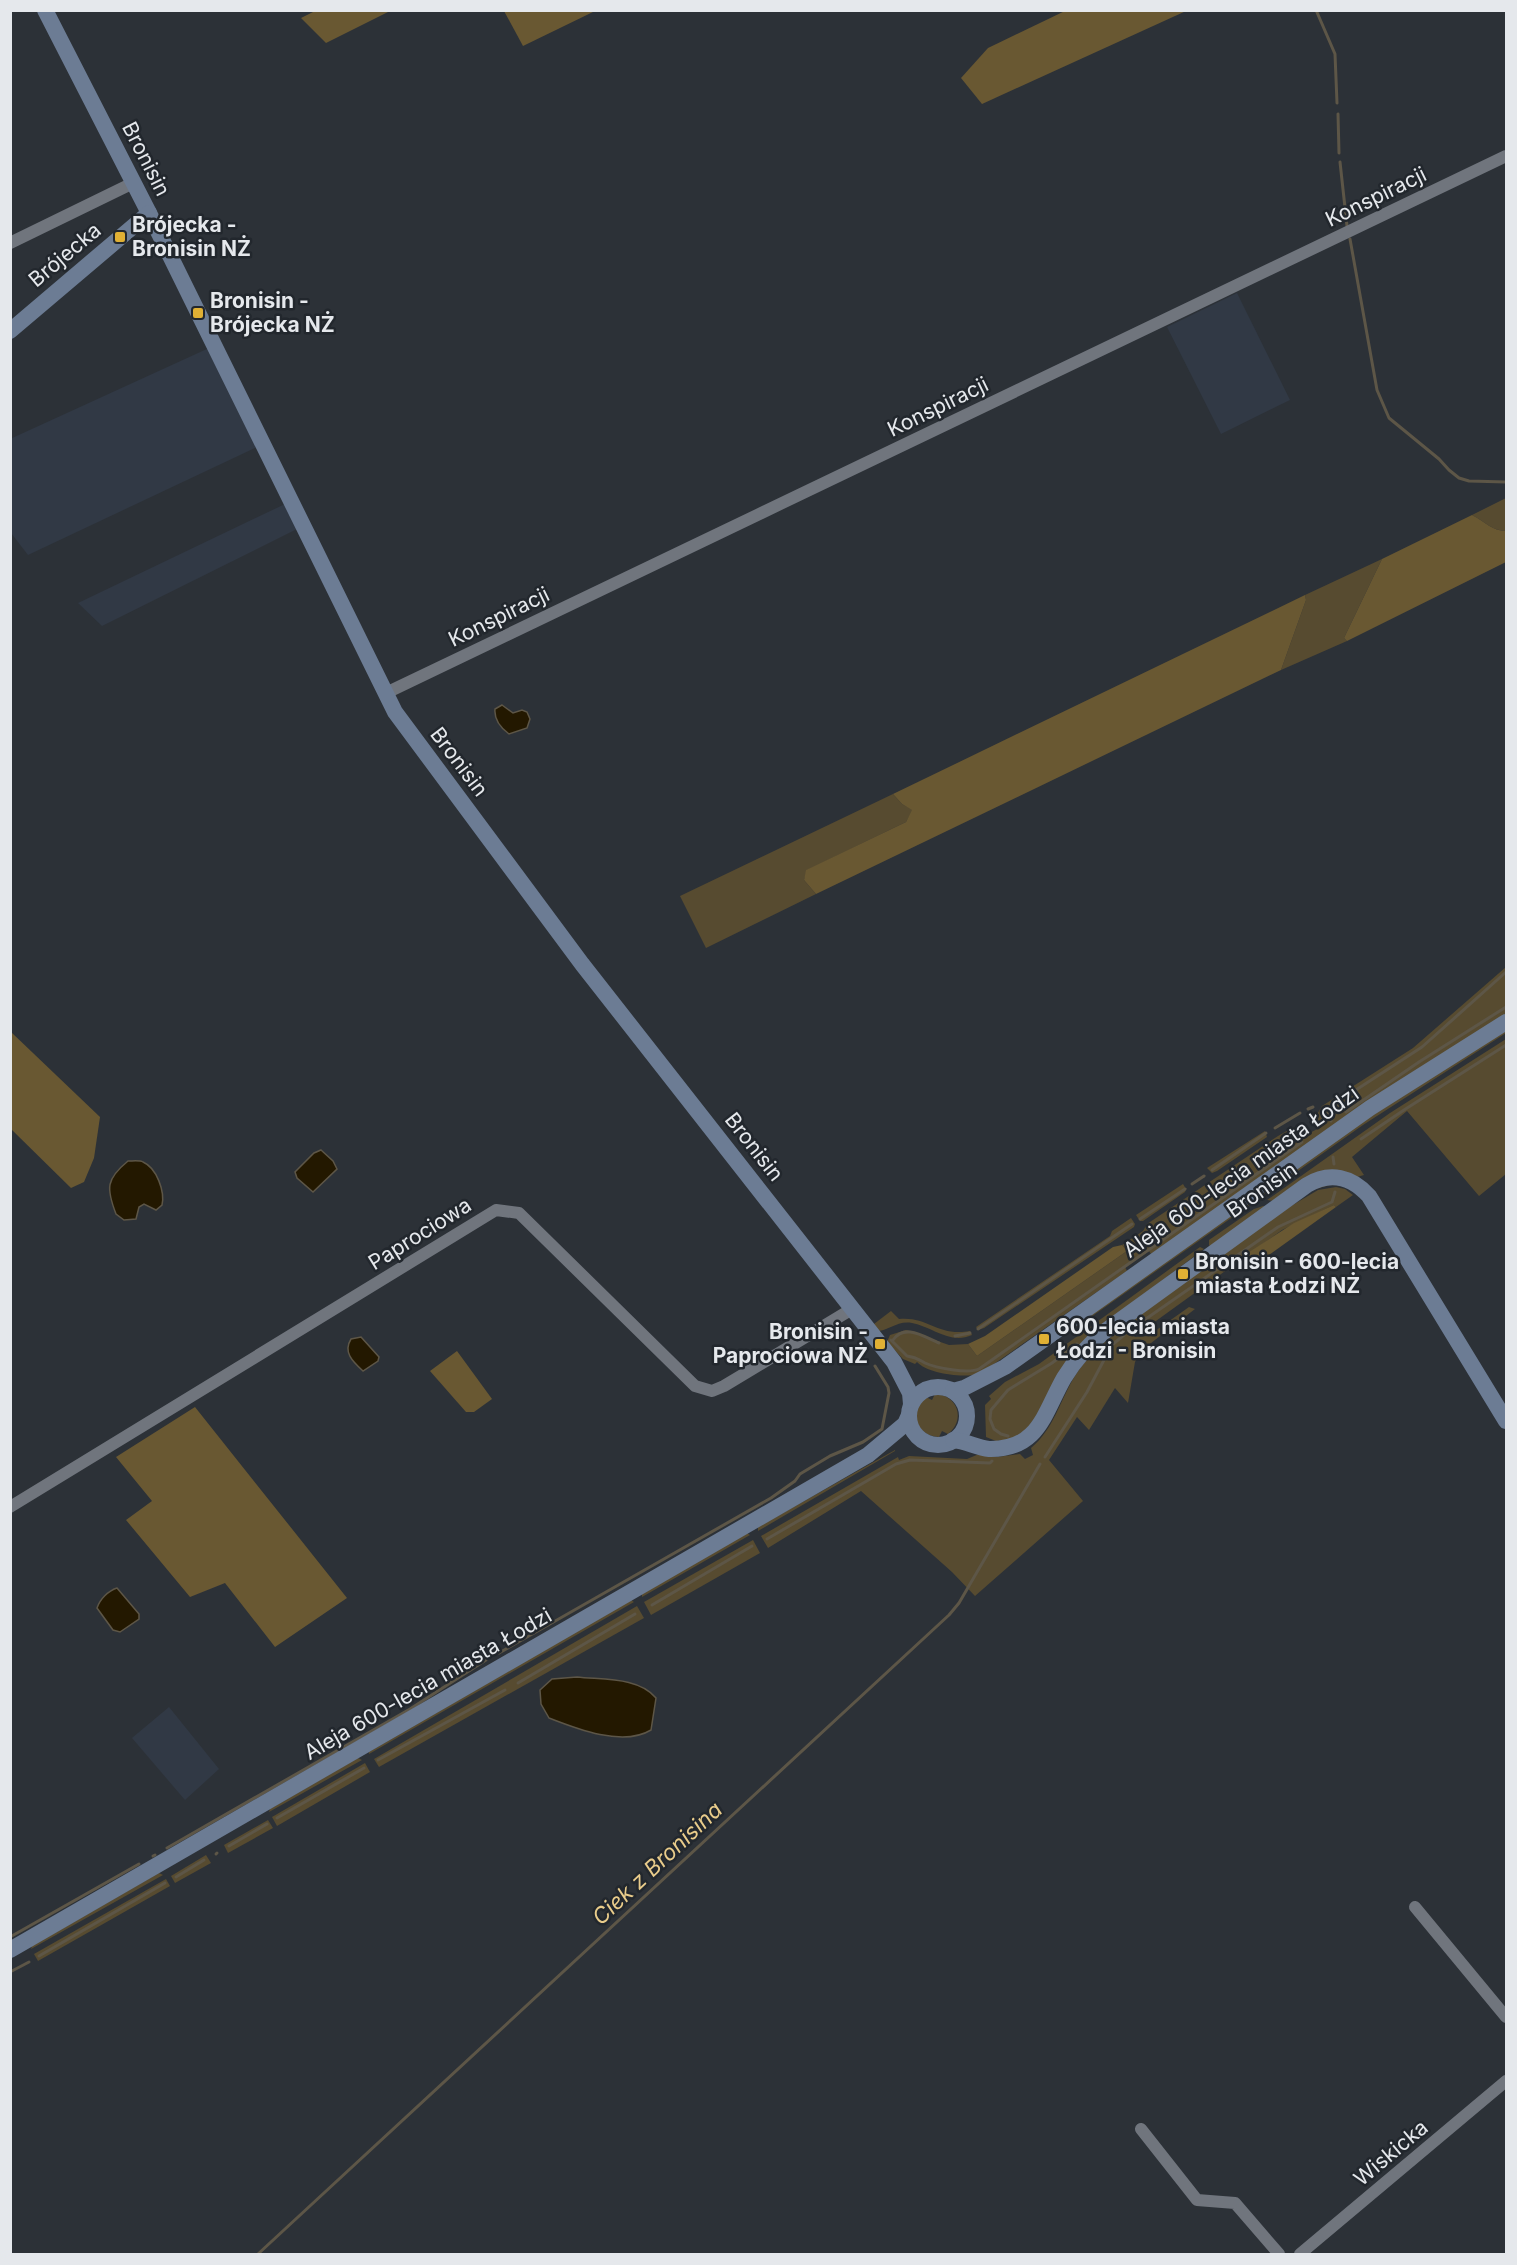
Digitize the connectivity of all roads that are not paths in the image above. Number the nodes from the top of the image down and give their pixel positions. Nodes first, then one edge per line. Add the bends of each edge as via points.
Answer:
1 (45, 10) edge
2 (1506, 156) edge
3 (133, 183) junction
4 (149, 213) junction
5 (10, 243) edge
6 (10, 331) edge
7 (386, 693) junction
8 (1506, 1022) edge
9 (852, 1309) junction
10 (894, 1362) junction
11 (1005, 1366) junction
12 (931, 1388) junction
13 (952, 1391) junction
14 (910, 1410) junction
15 (966, 1415) junction
16 (1506, 1420) edge
17 (919, 1438) junction
18 (953, 1440) junction
19 (1000, 1448) junction
20 (868, 1455) junction
21 (10, 1507) edge
22 (1415, 1907) dead end
23 (10, 1950) edge
24 (1506, 2017) edge
25 (1506, 2081) edge
26 (1141, 2129) dead end
27 (1279, 2254) edge
28 (1300, 2254) edge

1 - 3 street, Bronisin
2 - 7 street, Konspiracji
3 - 4 street, Bronisin
3 - 5 street
4 - 6 street, Brójecka
4 - 7 street, Bronisin
7 - 9 street, Bronisin via 405,727 582,964
8 - 11 street, Aleja 600-lecia miasta Łodzi via 1346,1125
9 - 10 street, Bronisin
9 - 21 street, Paprociowa via 712,1391 695,1386 519,1213 496,1210
10 - 12 street, Bronisin
10 - 14 street, Bronisin via 910,1393
11 - 13 street, Aleja 600-lecia miasta Łodzi
11 - 15 street, Aleja 600-lecia miasta Łodzi
12 - 13 street
12 - 14 street via 918,1395
13 - 15 street via 962,1401
14 - 17 street via 910,1424
14 - 20 street, Aleja 600-lecia miasta Łodzi via 905,1424
15 - 18 street via 963,1430
15 - 19 street via 979,1436
16 - 19 street, Bronisin via 1369,1196 1351,1181 1327,1177 1307,1185 1104,1332 1068,1371 1032,1434 1016,1445
17 - 18 street via 932,1444
17 - 20 street, Aleja 600-lecia miasta Łodzi
18 - 19 street, Bronisin
20 - 23 street, Aleja 600-lecia miasta Łodzi
22 - 24 street
25 - 28 street, Wiskicka
26 - 27 street via 1197,2200 1235,2203

